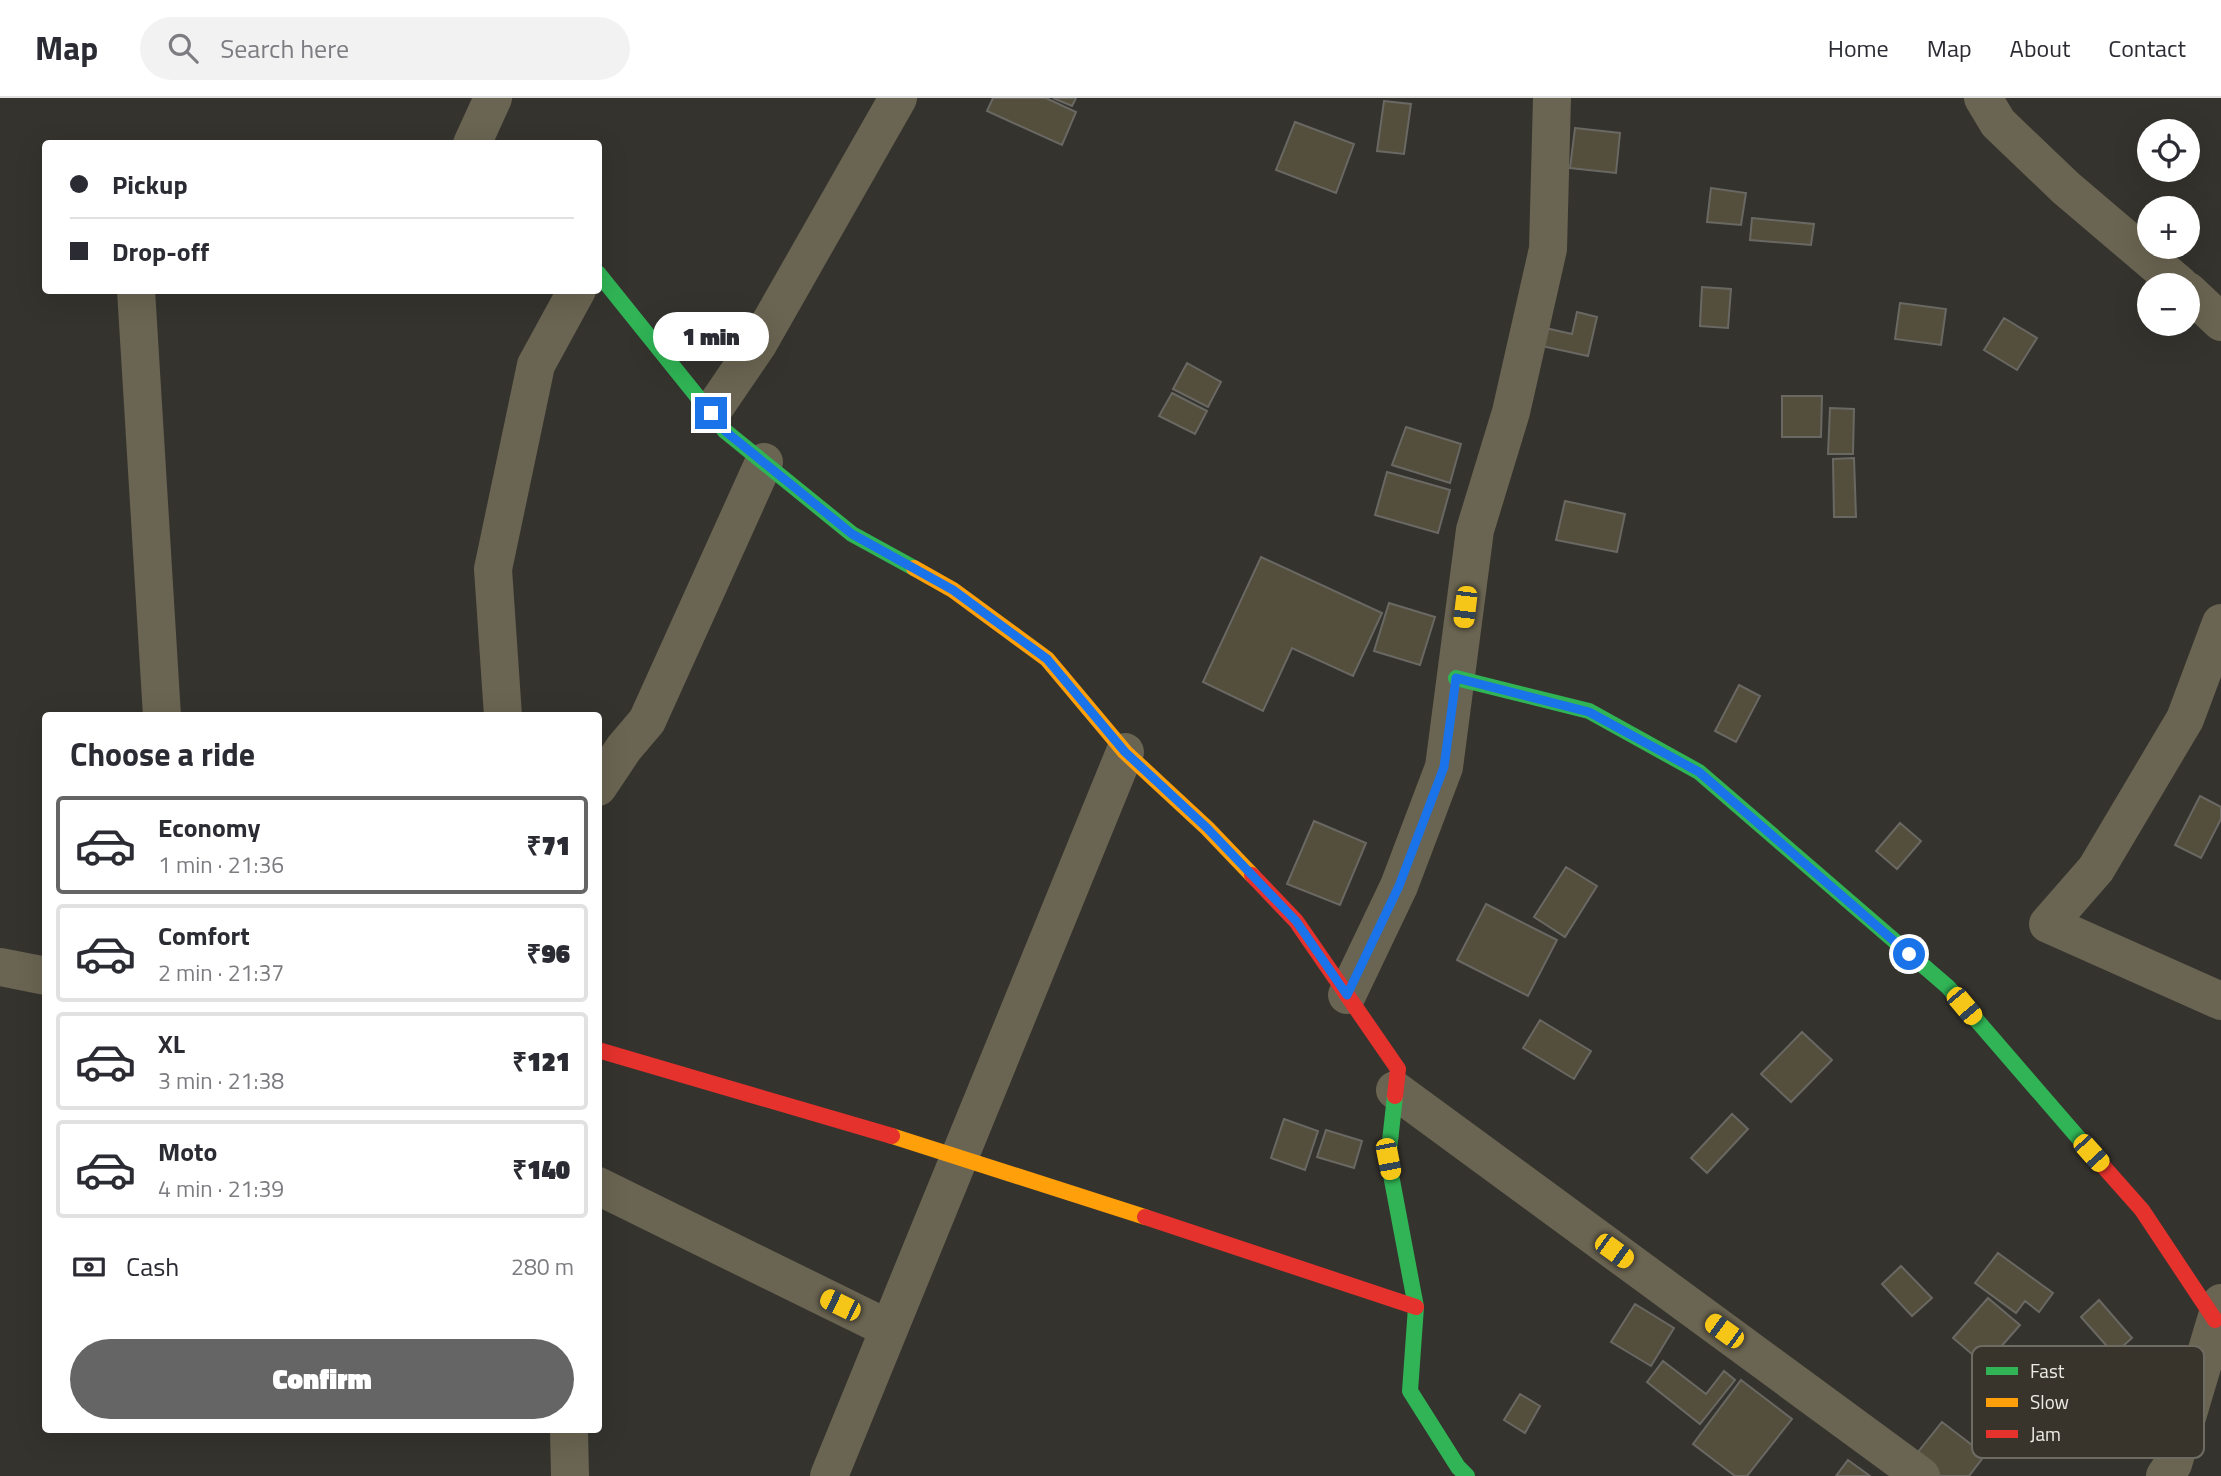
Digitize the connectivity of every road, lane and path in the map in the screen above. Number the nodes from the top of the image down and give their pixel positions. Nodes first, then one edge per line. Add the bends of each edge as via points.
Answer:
1 (493, 98) edge
2 (898, 98) edge
3 (1552, 98) edge
4 (1983, 98) edge
5 (474, 140) edge
6 (2166, 273) edge
7 (602, 278) edge
8 (136, 294) edge
9 (575, 294) edge
10 (2200, 302) edge
11 (2221, 321) edge
12 (711, 413) junction
13 (764, 462) junction
14 (2221, 623) edge
15 (1456, 678) junction
16 (162, 712) edge
17 (503, 712) edge
18 (1125, 752) junction
19 (602, 781) edge
20 (0, 958) edge
21 (42, 974) edge
22 (1347, 995) junction
23 (2221, 1001) edge
24 (602, 1050) edge
25 (1395, 1090) junction
26 (960, 1156) junction
27 (602, 1188) edge
28 (1416, 1307) junction
29 (2218, 1311) edge
30 (888, 1329) junction
31 (2204, 1359) edge
32 (569, 1433) edge
33 (2175, 1458) edge
34 (570, 1476) edge
35 (828, 1476) edge
36 (1467, 1476) edge
37 (1921, 1476) edge
38 (2165, 1476) edge

1 - 5 street
2 - 12 street via 758,344
3 - 15 street via 1548,249 1511,412 1475,530
4 - 6 street via 1998,123
7 - 12 street
8 - 16 street
9 - 17 street via 536,365 494,569
10 - 11 street
12 - 13 street via 725,431
13 - 18 street via 852,534 953,590 1047,659
13 - 19 street via 647,722
14 - 23 street via 2185,719 2096,869 2048,924
15 - 22 street via 1444,767 1399,886
15 - 29 street via 1589,712 1699,772 1760,822 1948,987 2142,1210
18 - 22 street via 1207,828 1296,921
18 - 26 street
20 - 21 street
22 - 25 street via 1398,1069
24 - 26 street
25 - 28 street via 1388,1159
25 - 37 street
26 - 28 street
26 - 30 street
27 - 30 street
28 - 36 street via 1410,1391
29 - 31 street
30 - 35 street
32 - 34 street
33 - 38 street

